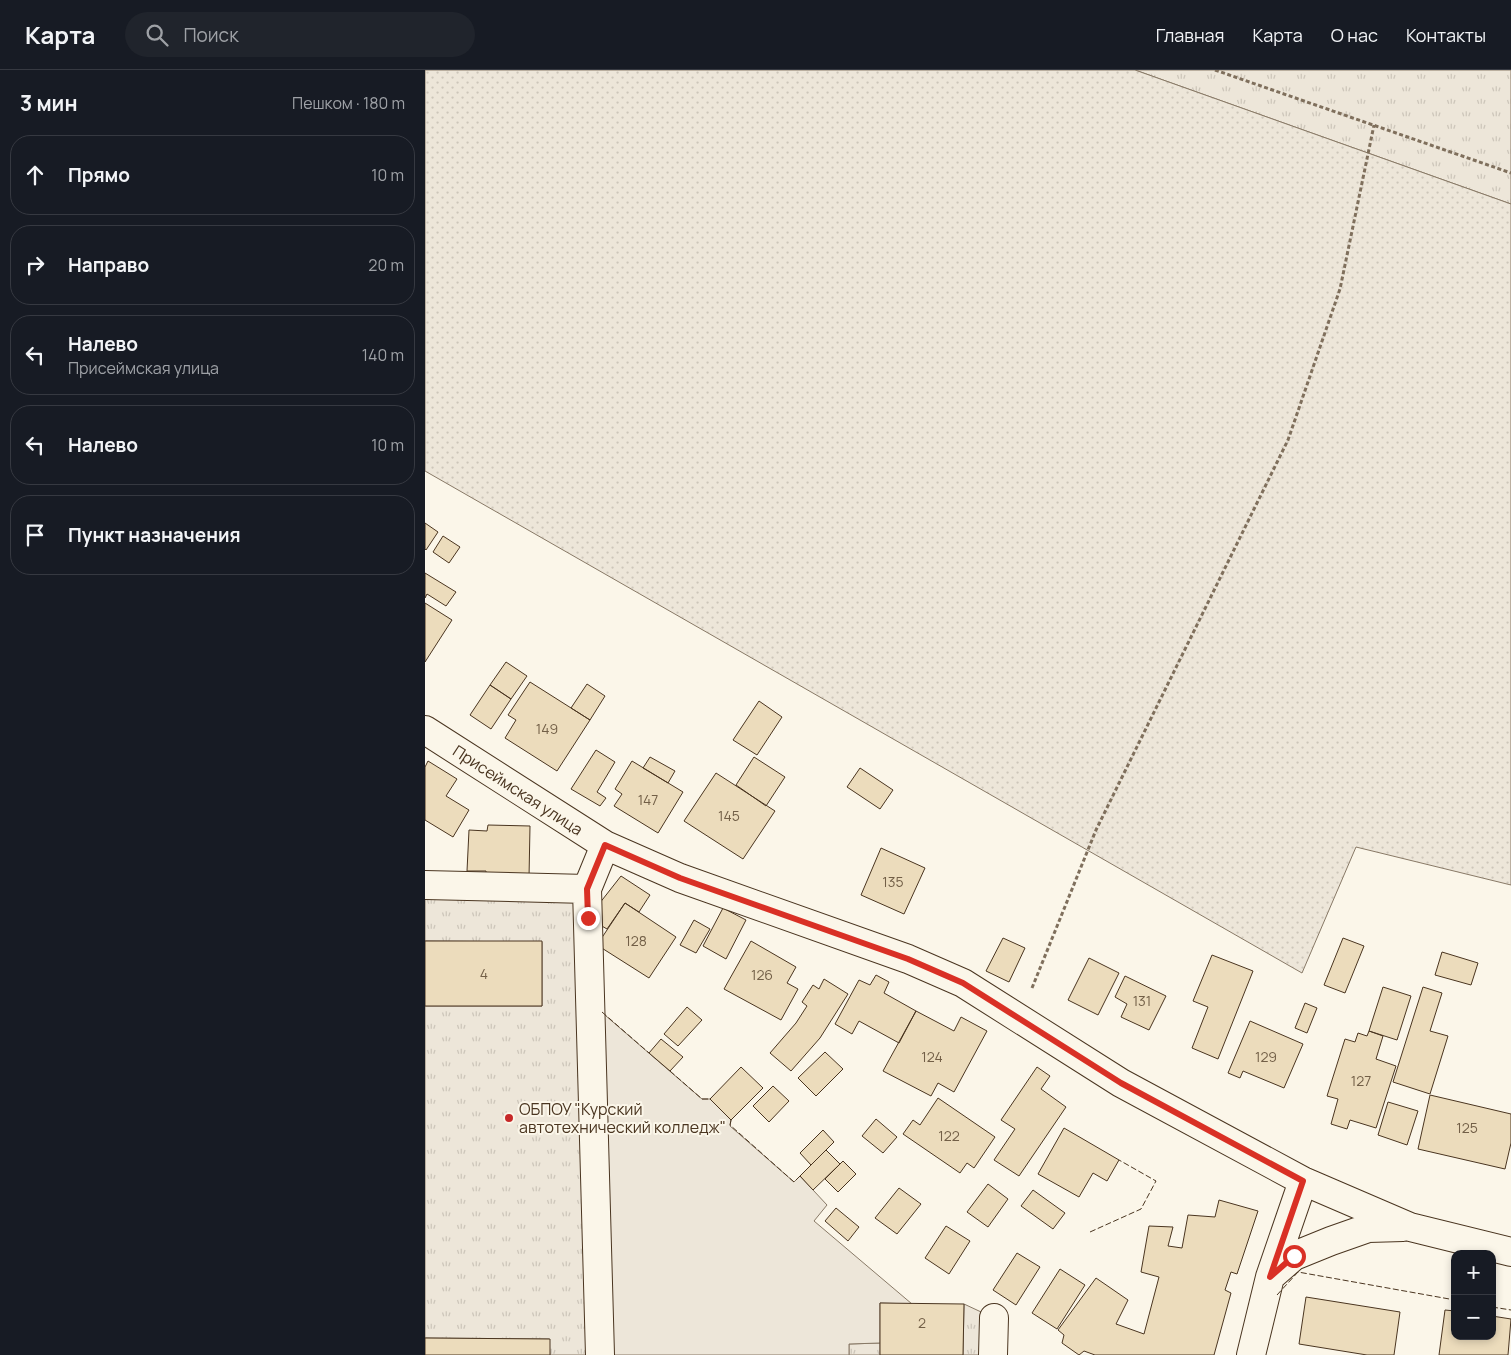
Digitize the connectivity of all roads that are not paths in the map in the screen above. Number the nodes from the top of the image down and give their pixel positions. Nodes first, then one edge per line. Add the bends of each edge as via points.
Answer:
1 (425, 730) edge
2 (605, 845) junction
3 (425, 885) edge
4 (587, 889) junction
5 (1303, 1181) junction
6 (1410, 1227) junction
7 (1511, 1252) edge
8 (1270, 1277) junction
9 (993, 1318) dead end
10 (601, 1355) edge
11 (993, 1355) edge
12 (1251, 1355) edge

1 - 2 street, Присеймская улица
2 - 4 street
2 - 5 street, Присеймская улица via 680,878 908,959 963,983 1121,1083
3 - 4 street
4 - 10 street
5 - 6 street, Присеймская улица
5 - 8 street
6 - 7 street, Присеймская улица
6 - 8 street via 1368,1228 1294,1256
8 - 12 street
9 - 11 street

